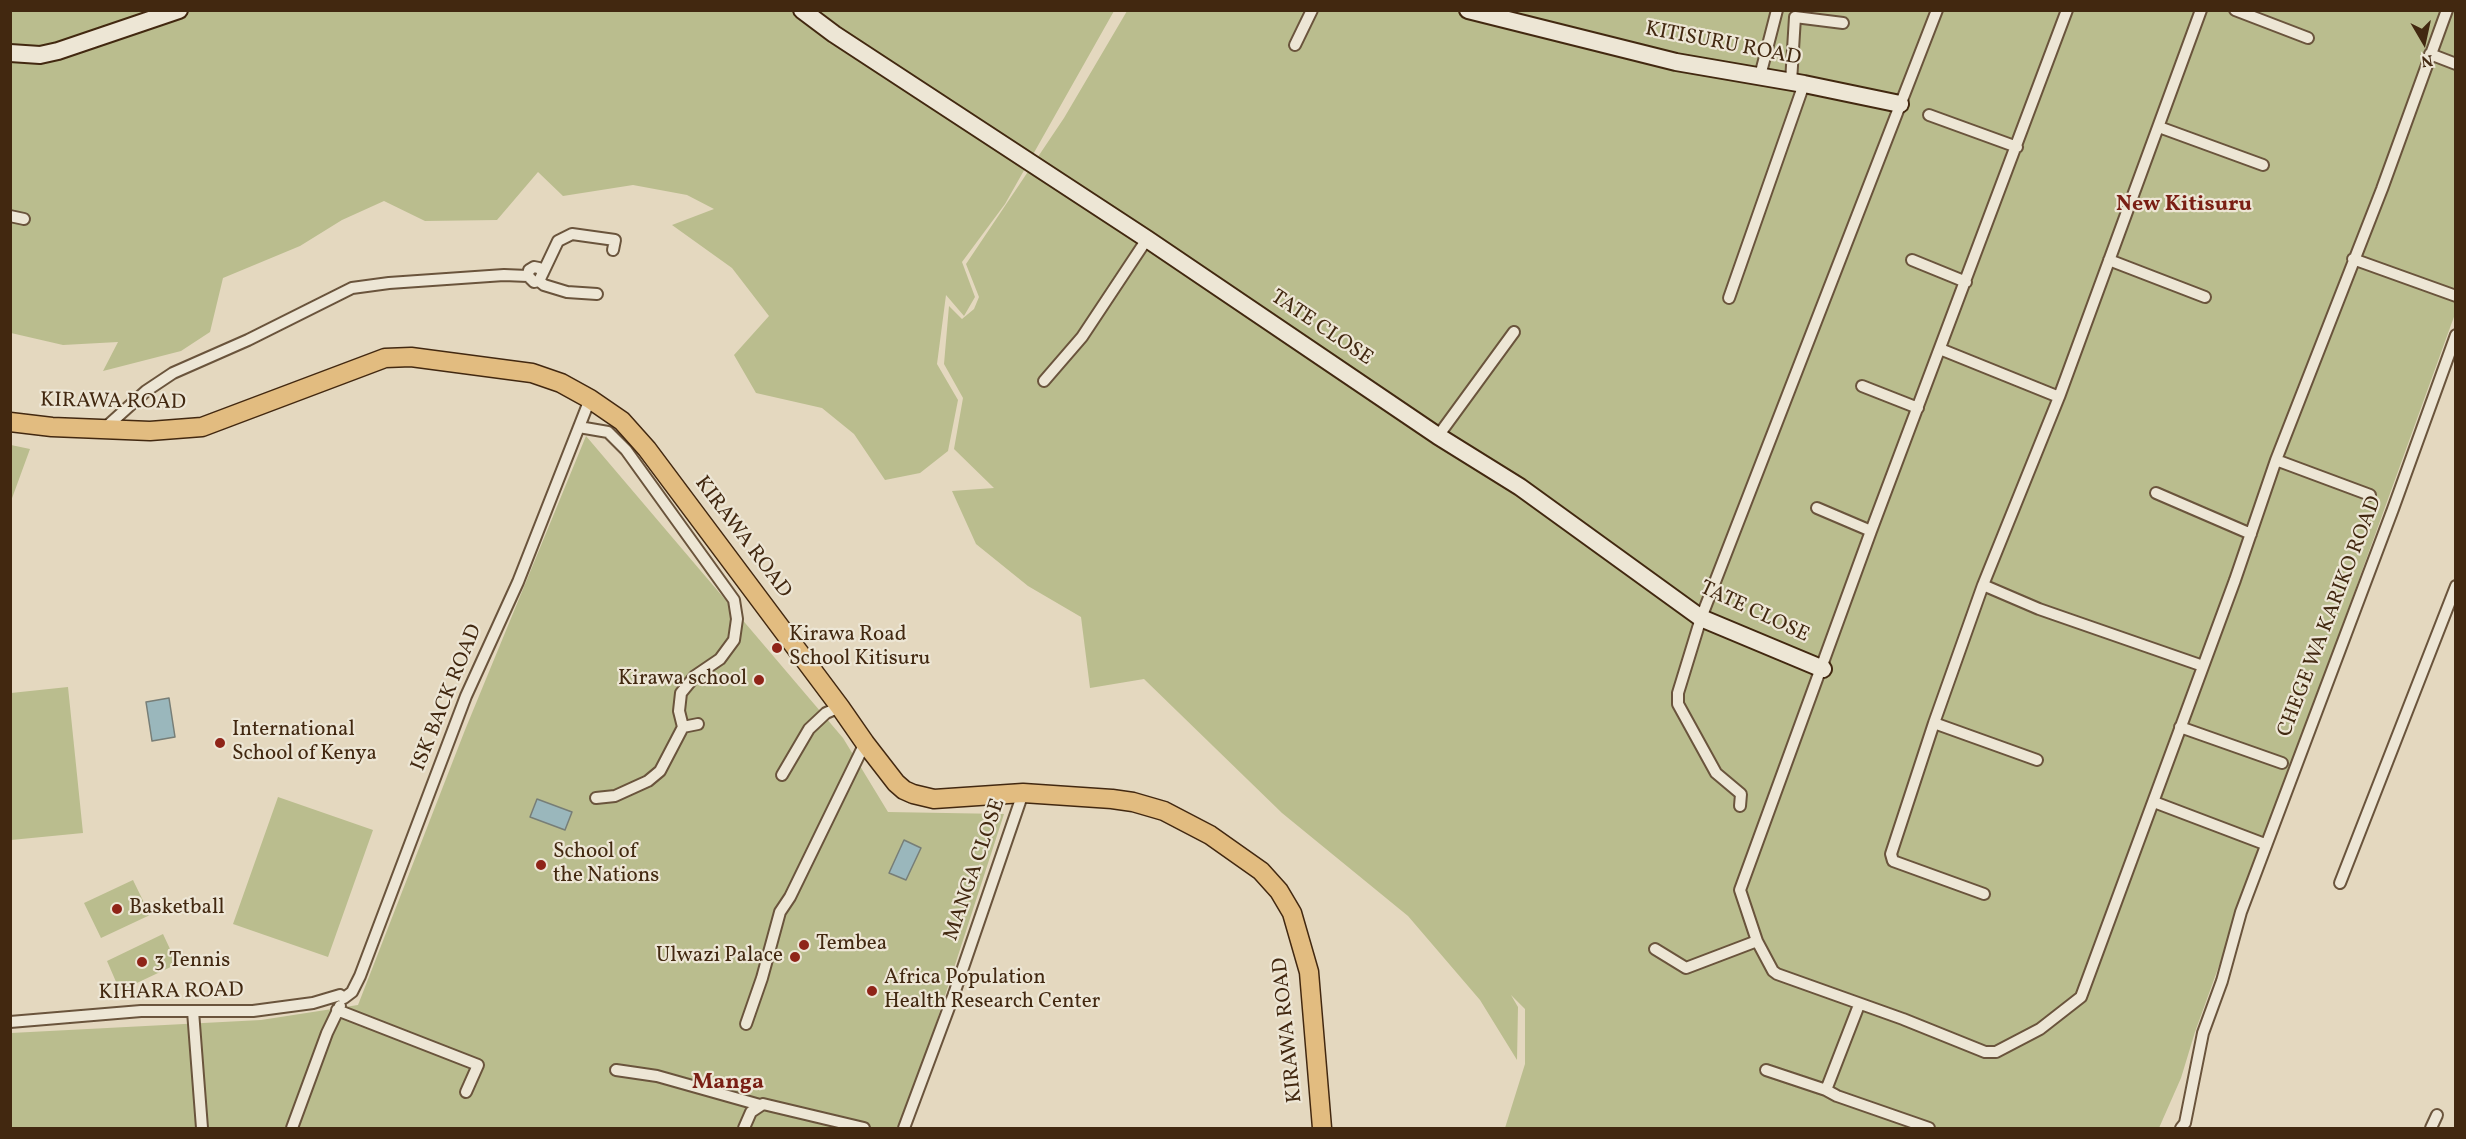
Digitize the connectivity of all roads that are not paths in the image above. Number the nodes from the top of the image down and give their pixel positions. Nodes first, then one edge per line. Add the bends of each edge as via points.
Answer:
1 (179, 10) edge
2 (802, 10) edge
3 (1312, 10) edge
4 (1468, 10) edge
5 (1777, 10) edge
6 (1937, 10) edge
7 (2201, 10) edge
8 (2235, 10) edge
9 (2446, 10) edge
10 (2066, 11) edge
11 (1843, 23) dead end
12 (2307, 38) dead end
13 (1295, 45) dead end
14 (10, 53) edge
15 (2430, 54) junction
16 (2456, 64) edge
17 (1760, 76) junction
18 (1798, 83) junction
19 (1900, 104) junction
20 (1929, 115) dead end
21 (2159, 127) junction
22 (2017, 147) junction
23 (2263, 165) dead end
24 (10, 216) edge
25 (24, 219) dead end
26 (1147, 239) junction
27 (613, 250) dead end
28 (2353, 259) junction
29 (1912, 260) dead end
30 (2109, 260) junction
31 (541, 277) junction
32 (1966, 282) junction
33 (597, 294) dead end
34 (2456, 296) edge
35 (2205, 297) dead end
36 (1729, 298) dead end
37 (1514, 332) dead end
38 (2456, 335) edge
39 (1940, 350) junction
40 (1044, 381) dead end
41 (1862, 386) dead end
42 (2059, 397) junction
43 (590, 399) junction
44 (1918, 408) junction
45 (10, 422) edge
46 (105, 428) junction
47 (579, 428) junction
48 (1438, 436) junction
49 (2276, 460) junction
50 (2156, 494) dead end
51 (2370, 495) dead end
52 (1817, 508) dead end
53 (1871, 531) junction
54 (2251, 534) junction
55 (1983, 585) junction
56 (2456, 586) edge
57 (1701, 618) junction
58 (2203, 666) junction
59 (1823, 669) junction
60 (840, 707) junction
61 (1934, 723) junction
62 (698, 724) dead end
63 (683, 727) junction
64 (2180, 727) junction
65 (865, 743) junction
66 (2037, 760) dead end
67 (2282, 763) dead end
68 (782, 775) dead end
69 (1023, 793) junction
70 (596, 798) dead end
71 (2154, 802) junction
72 (1740, 806) dead end
73 (2262, 843) dead end
74 (2340, 883) dead end
75 (1984, 894) dead end
76 (1757, 941) junction
77 (1655, 949) dead end
78 (340, 994) junction
79 (1859, 1005) junction
80 (337, 1010) junction
81 (193, 1011) junction
82 (10, 1022) edge
83 (746, 1024) dead end
84 (616, 1070) dead end
85 (1766, 1070) dead end
86 (1826, 1090) junction
87 (466, 1092) dead end
88 (760, 1105) junction
89 (2437, 1115) dead end
90 (202, 1128) edge
91 (292, 1128) edge
92 (744, 1128) edge
93 (864, 1128) edge
94 (904, 1128) edge
95 (1322, 1128) edge
96 (1929, 1128) edge
97 (2181, 1128) edge
98 (2431, 1128) edge

1 - 14 street via 58,51 40,55
2 - 26 street, TATE CLOSE
3 - 13 street
4 - 17 street, KITISURU ROAD via 1676,62
5 - 17 street
6 - 19 street
7 - 21 street
8 - 12 street
9 - 15 street
10 - 22 street
11 - 18 street via 1795,17
15 - 16 street
15 - 28 street
17 - 18 street, KITISURU ROAD
18 - 19 street, KITISURU ROAD
18 - 36 street
19 - 57 street
20 - 22 street
21 - 23 street
21 - 30 street
22 - 32 street
24 - 25 street
26 - 40 street via 1082,337
26 - 48 street, TATE CLOSE
27 - 31 street via 615,240 573,234 558,241
28 - 34 street
28 - 49 street
29 - 32 street
30 - 35 street
30 - 42 street
31 - 33 street via 544,285 567,292
31 - 46 street via 539,268 534,267 528,276 352,288 173,373
32 - 39 street
37 - 48 street
38 - 97 street, CHEGE WA KARIKO ROAD via 2241,912 2203,1033
39 - 42 street
39 - 44 street
41 - 44 street
42 - 55 street
43 - 46 main road, KIRAWA ROAD via 532,373 411,357 385,358 202,427 150,431
43 - 47 street, ISK BACK ROAD
43 - 60 main road, KIRAWA ROAD via 622,421 647,449
44 - 53 street
45 - 46 main road, KIRAWA ROAD
47 - 63 street via 608,432 626,450 734,600 734,640 681,693 679,711
47 - 78 street, ISK BACK ROAD via 518,582 466,696 360,976 351,992
48 - 57 street, TATE CLOSE via 1520,487
49 - 51 street
49 - 54 street
50 - 54 street
52 - 53 street
53 - 59 street
54 - 58 street
55 - 58 street via 2039,609
55 - 61 street
56 - 74 street
57 - 59 street, TATE CLOSE
57 - 72 street via 1678,704 1716,773 1741,794
58 - 64 street
59 - 76 street via 1740,890
60 - 65 main road, KIRAWA ROAD
60 - 68 street via 826,713 809,729
61 - 66 street
61 - 75 street via 1891,858
62 - 63 street
63 - 70 street via 660,771 648,781 615,796
64 - 67 street
64 - 71 street
65 - 69 main road, KIRAWA ROAD via 896,783 922,798
65 - 83 street via 780,912
69 - 94 street, MANGA CLOSE
69 - 95 main road, KIRAWA ROAD via 1112,799 1164,811 1210,835 1261,871 1292,913 1309,972
71 - 73 street
71 - 79 street via 2081,997 2040,1029 1996,1052 1985,1052
76 - 77 street via 1686,968
76 - 79 street via 1777,974
78 - 80 street, ISK BACK ROAD
78 - 81 street, KIHARA ROAD via 313,1003 253,1011
79 - 86 street
80 - 87 street via 478,1065
80 - 91 street, ISK BACK ROAD
81 - 82 street, KIHARA ROAD via 141,1011
81 - 90 street
84 - 88 street via 657,1076
85 - 86 street
86 - 96 street
88 - 92 street via 751,1112
88 - 93 street
89 - 98 street

